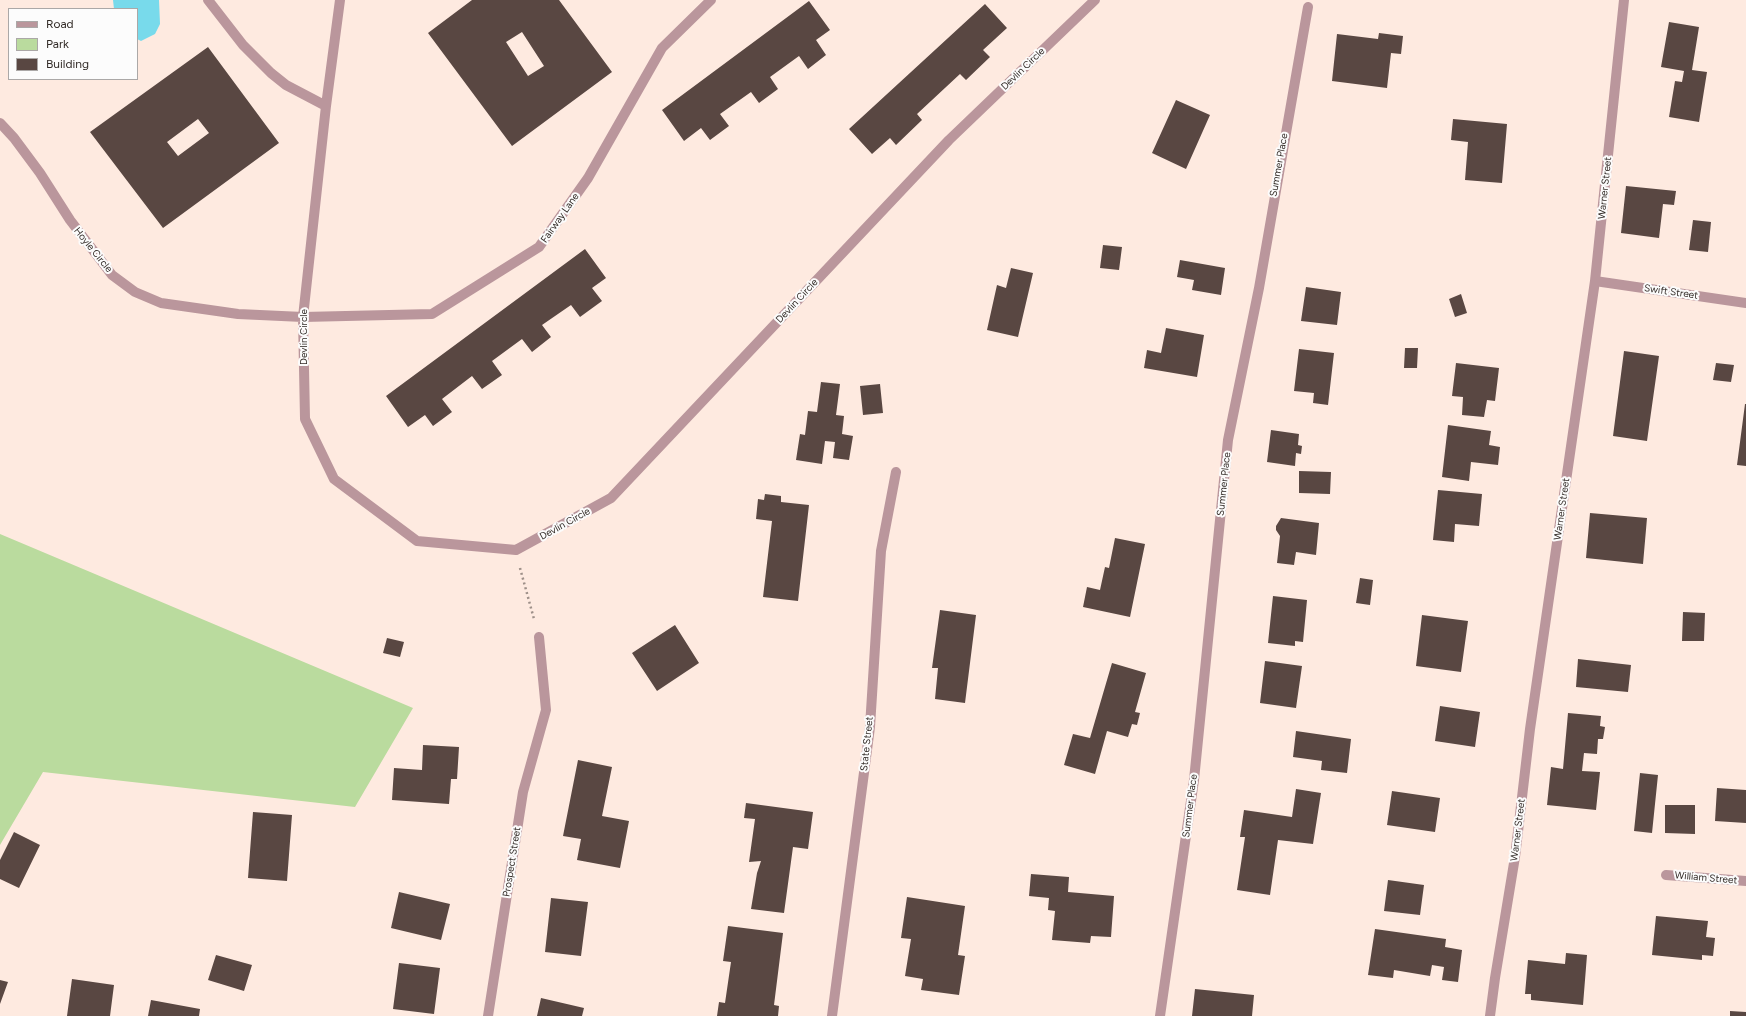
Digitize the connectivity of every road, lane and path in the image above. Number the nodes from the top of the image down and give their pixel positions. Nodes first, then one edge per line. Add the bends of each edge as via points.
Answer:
1 (208, 0) edge
2 (340, 0) edge
3 (711, 0) edge
4 (1095, 0) edge
5 (1624, 0) edge
6 (1308, 7) dead end
7 (326, 106) junction
8 (0, 123) edge
9 (1595, 280) junction
10 (1746, 302) edge
11 (302, 317) junction
12 (896, 472) dead end
13 (516, 550) junction
14 (539, 637) joint
15 (1666, 875) dead end
16 (1746, 881) edge
17 (488, 1016) edge
18 (832, 1016) edge
19 (1160, 1016) edge
20 (1490, 1016) edge

1 - 7 street via 243,45 271,73 286,85
2 - 7 street, Devlin Circle
3 - 11 street, Fairway Lane via 662,48 588,178 540,247 432,314
4 - 13 street, Devlin Circle via 949,140 611,498
5 - 9 street, Warner Street
6 - 19 street, Summer Place via 1259,288 1228,440 1194,780
7 - 11 street, Devlin Circle
8 - 11 street, Hoyle Circle via 36,167 70,220 112,274 135,292 162,303 196,309
9 - 10 street, Swift Street
9 - 20 street, Warner Street via 1530,729 1516,857
11 - 13 street, Devlin Circle via 305,419 334,479 418,541
12 - 18 street, State Street via 881,551 870,727
13 - 14 path
14 - 17 street, Prospect Street via 546,710 523,792
15 - 16 street, William Street

